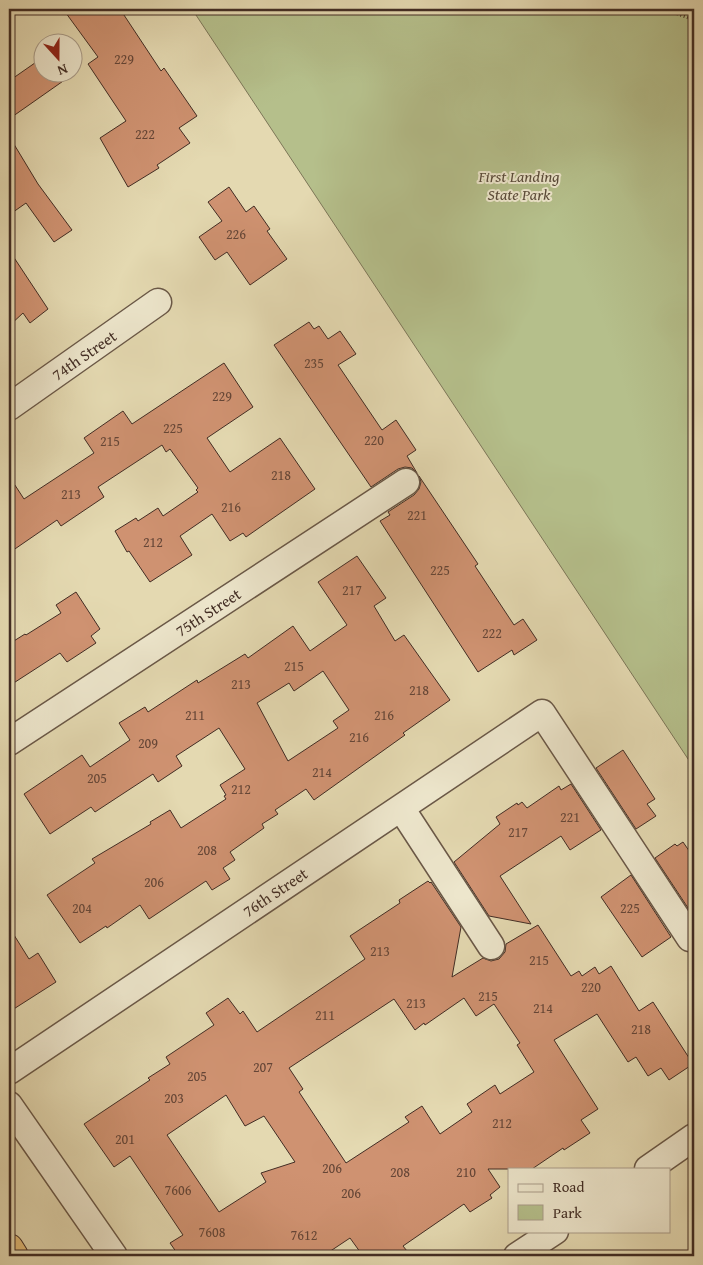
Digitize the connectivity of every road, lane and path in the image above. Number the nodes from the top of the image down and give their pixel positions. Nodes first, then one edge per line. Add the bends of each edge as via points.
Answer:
1 (664, 9) edge
2 (694, 20) edge
3 (158, 302) dead end
4 (9, 407) edge
5 (406, 482) dead end
6 (9, 742) edge
7 (401, 808) junction
8 (690, 938) dead end
9 (490, 946) dead end
10 (9, 1072) edge
11 (9, 1105) edge
12 (694, 1137) edge
13 (649, 1168) edge
14 (553, 1232) edge
15 (9, 1248) edge
16 (14, 1256) edge
17 (114, 1256) edge
18 (517, 1256) edge

1 - 2 path
3 - 4 street, 74th Street
5 - 6 street, 75th Street
7 - 8 street, 76th Street via 542,713
7 - 9 street
7 - 10 street, 76th Street
11 - 17 street
12 - 13 street
14 - 18 street
15 - 16 highway

